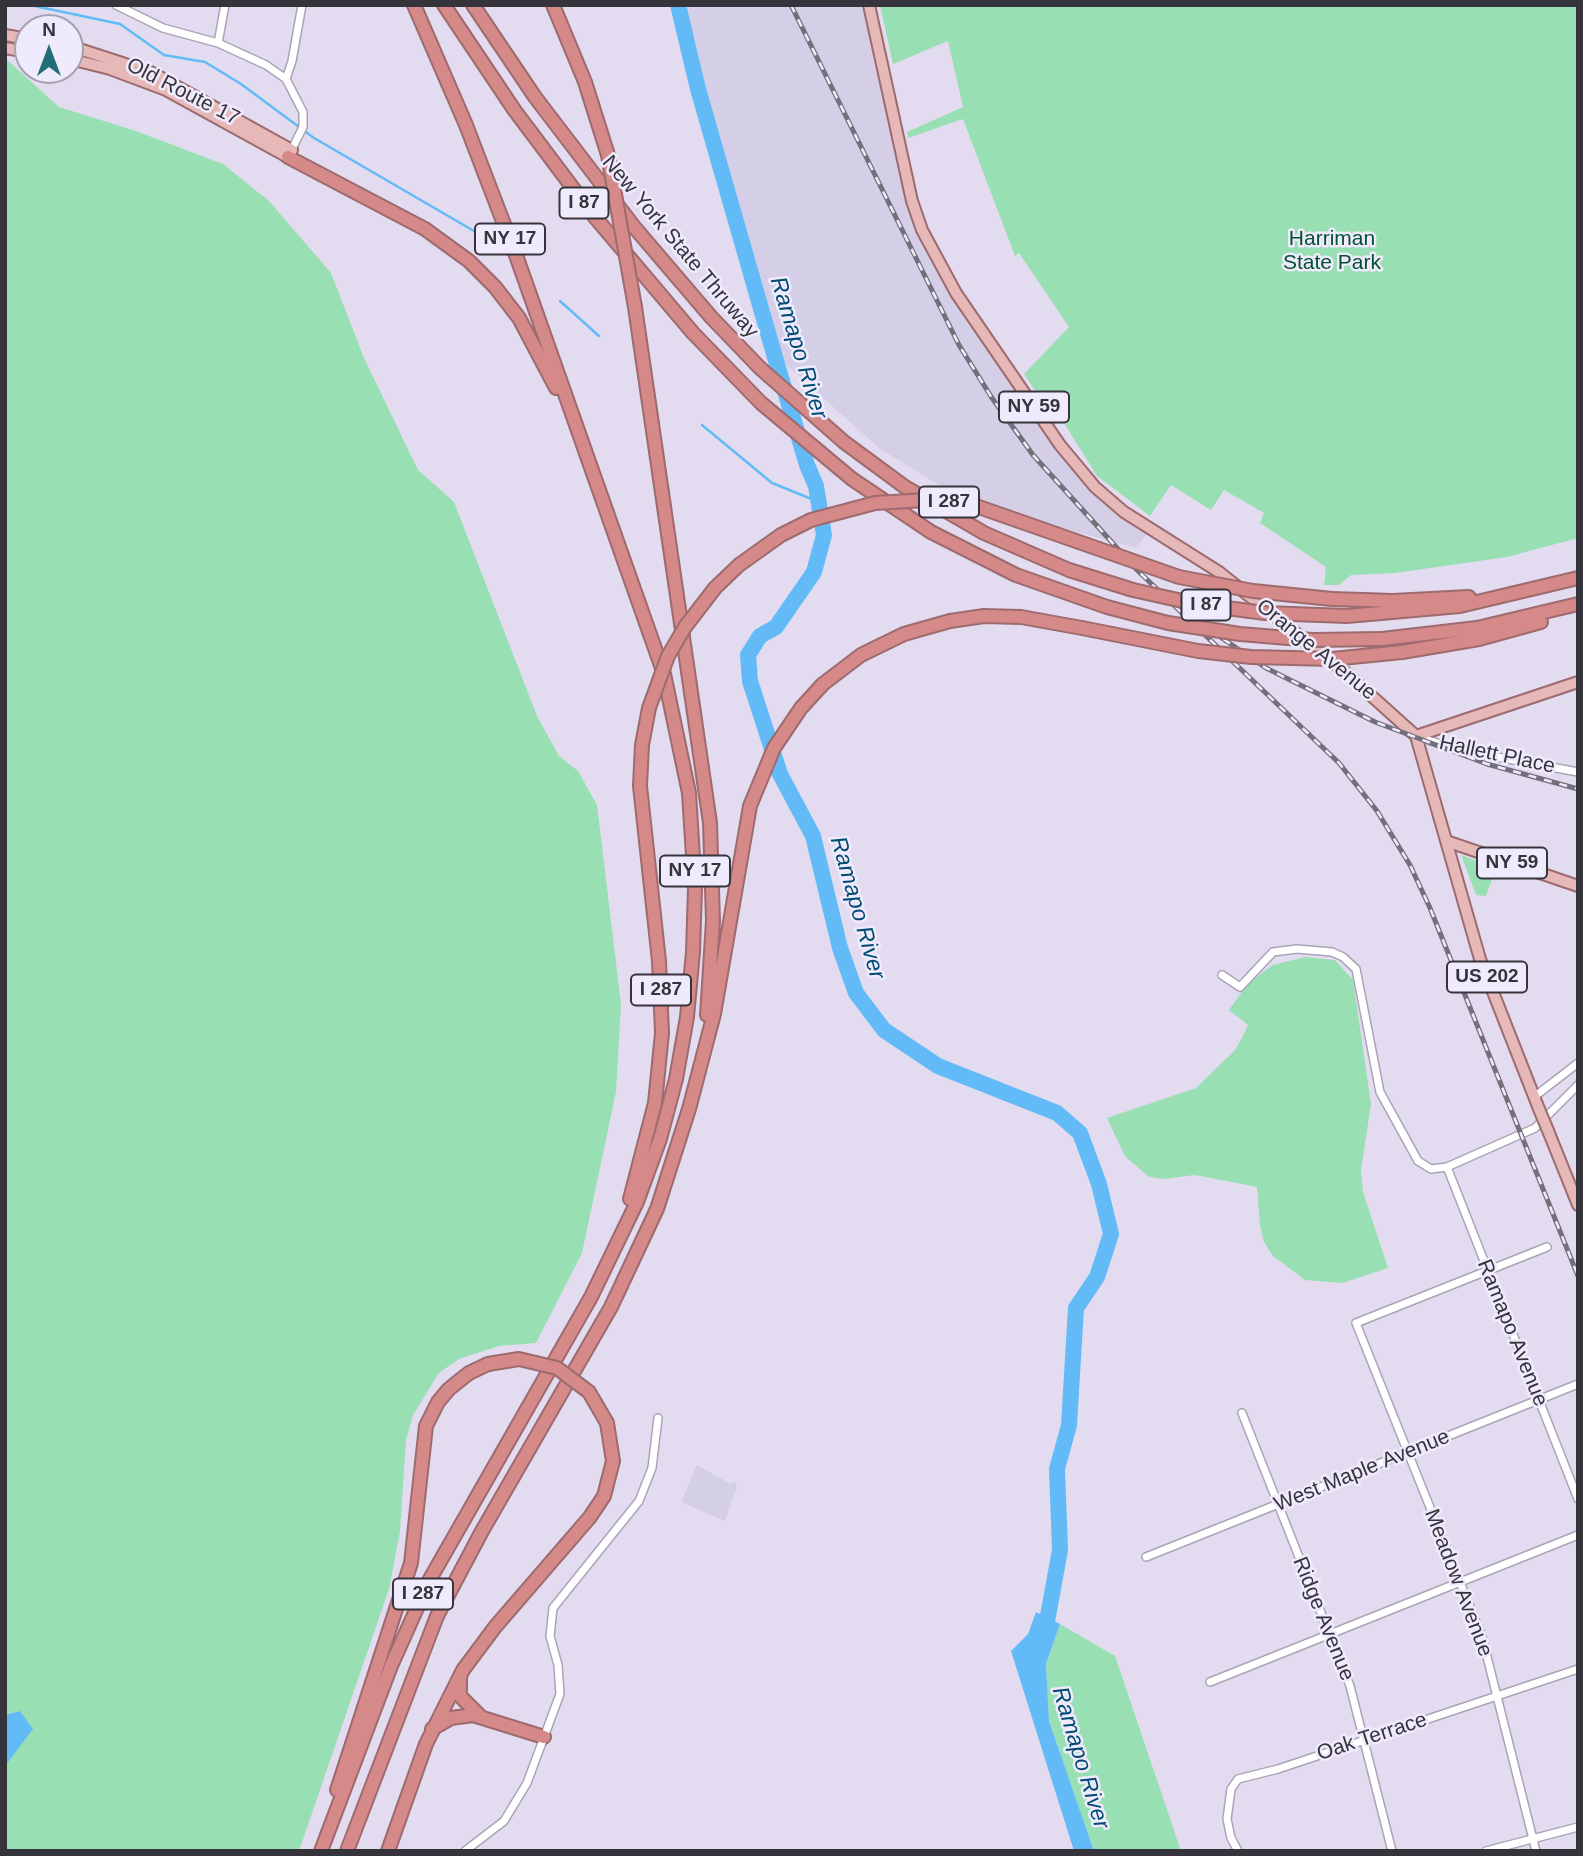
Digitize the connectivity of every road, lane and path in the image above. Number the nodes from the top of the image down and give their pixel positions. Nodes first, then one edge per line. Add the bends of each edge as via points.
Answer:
1 (116, 5) edge
2 (225, 5) edge
3 (302, 5) edge
4 (414, 5) edge
5 (444, 5) edge
6 (473, 5) edge
7 (553, 5) edge
8 (869, 5) edge
9 (218, 43) junction
10 (84, 51) edge
11 (84, 62) edge
12 (286, 79) junction
13 (290, 153) junction
14 (595, 478) junction
15 (1578, 578) edge
16 (1521, 594) junction
17 (1578, 607) edge
18 (1578, 682) edge
19 (1416, 736) junction
20 (1578, 772) edge
21 (1446, 841) junction
22 (1578, 886) edge
23 (1222, 975) dead end
24 (706, 1040) junction
25 (1578, 1063) edge
26 (1578, 1085) edge
27 (1534, 1097) junction
28 (1447, 1167) junction
29 (1578, 1205) edge
30 (1547, 1247) dead end
31 (607, 1265) junction
32 (1486, 1271) junction
33 (1578, 1384) edge
34 (1538, 1400) junction
35 (1242, 1413) dead end
36 (658, 1418) dead end
37 (1408, 1452) junction
38 (1578, 1499) edge
39 (1278, 1505) junction
40 (1578, 1535) edge
41 (1146, 1557) dead end
42 (1460, 1582) junction
43 (1330, 1634) junction
44 (1578, 1669) edge
45 (463, 1670) junction
46 (1210, 1682) dead end
47 (1498, 1696) junction
48 (481, 1717) junction
49 (432, 1729) junction
50 (544, 1737) junction
51 (1366, 1739) junction
52 (1578, 1827) edge
53 (1534, 1839) junction
54 (320, 1851) edge
55 (349, 1851) edge
56 (388, 1851) edge
57 (465, 1851) edge
58 (1238, 1851) edge
59 (1392, 1851) edge
60 (1486, 1851) edge
61 (1536, 1851) edge

1 - 9 street via 163,28
2 - 9 street
3 - 12 street
4 - 14 highway, NY 17 via 488,180
5 - 17 highway, New York State Thruway / I 87, bridge via 581,200 663,300 743,386 833,465 900,513 973,554 1039,584 1107,607 1251,636 1382,639 1477,628
6 - 16 highway, New York State Thruway / I 87, bridge via 587,168 726,334 844,442 943,511 1069,570 1196,604 1277,614 1347,616 1426,611
7 - 24 highway, NY 17, bridge via 585,82 608,155 635,307 710,823 713,921
8 - 19 main road, Orange Avenue / NY 59 via 912,201 937,262 1079,469 1125,512 1219,572 1345,672
9 - 12 street
10 - 13 main road, Old Route 17 via 153,73
11 - 13 main road, Old Route 17 via 166,90
12 - 13 street via 301,104 301,131
13 - 14 highway via 425,229 482,273 537,349
14 - 31 highway, NY 17 via 650,630 676,720 689,793 695,888 691,984 676,1079 650,1169
15 - 16 highway, New York State Thruway / I 87
16 - 31 highway, I 287, bridge via 1393,601 1253,591 1131,563 976,506 927,500 874,503 811,520 739,565 715,588 668,656 649,708 642,745 640,786 661,984 661,1056 644,1152
17 - 24 highway, I 287, bridge via 1479,639 1402,652 1309,659 1182,648 1002,616 950,621 882,644 823,684 774,748 750,806
18 - 19 main road
19 - 20 street, Hallett Place via 1454,749
19 - 21 main road, US 202
21 - 22 main road, NY 59
21 - 27 main road, US 202 via 1480,959
23 - 28 street via 1240,987 1273,952 1297,949 1343,957 1356,969 1380,1092 1418,1161 1431,1169
24 - 55 highway, I 287 via 669,1176 643,1242 601,1327 447,1597 417,1663
25 - 27 street
26 - 28 street via 1535,1128
27 - 29 main road, US 202, bridge
28 - 32 street, Ramapo Avenue
30 - 32 street
31 - 54 highway, I 287 via 430,1579 395,1656
32 - 34 street, Ramapo Avenue
32 - 37 street, Meadow Avenue via 1356,1322
33 - 34 street, West Maple Avenue
34 - 37 street, West Maple Avenue
34 - 38 street, Ramapo Avenue
35 - 39 street, Ridge Avenue
36 - 50 street via 652,1468 639,1501 553,1608 550,1636 560,1693
37 - 39 street, West Maple Avenue
37 - 42 street, Meadow Avenue
39 - 41 street, West Maple Avenue
39 - 43 street, Ridge Avenue
40 - 42 street
42 - 43 street
42 - 47 street, Meadow Avenue
43 - 46 street
43 - 51 street, Ridge Avenue
44 - 47 street, Oak Terrace
45 - 48 highway via 460,1696
45 - 49 highway
45 - 54 highway, bridge via 600,1503 607,1487 612,1461 607,1423 589,1392 557,1368 526,1360 488,1364 469,1373 438,1402 426,1426 409,1571
47 - 51 street, Oak Terrace
47 - 53 street, Meadow Avenue
48 - 49 highway via 451,1718
48 - 50 highway
49 - 56 highway
50 - 57 street via 513,1810
51 - 58 street, Oak Terrace via 1238,1779 1231,1789 1227,1819
51 - 59 street, Ridge Avenue
52 - 53 street
53 - 60 street
53 - 61 street, Meadow Avenue

